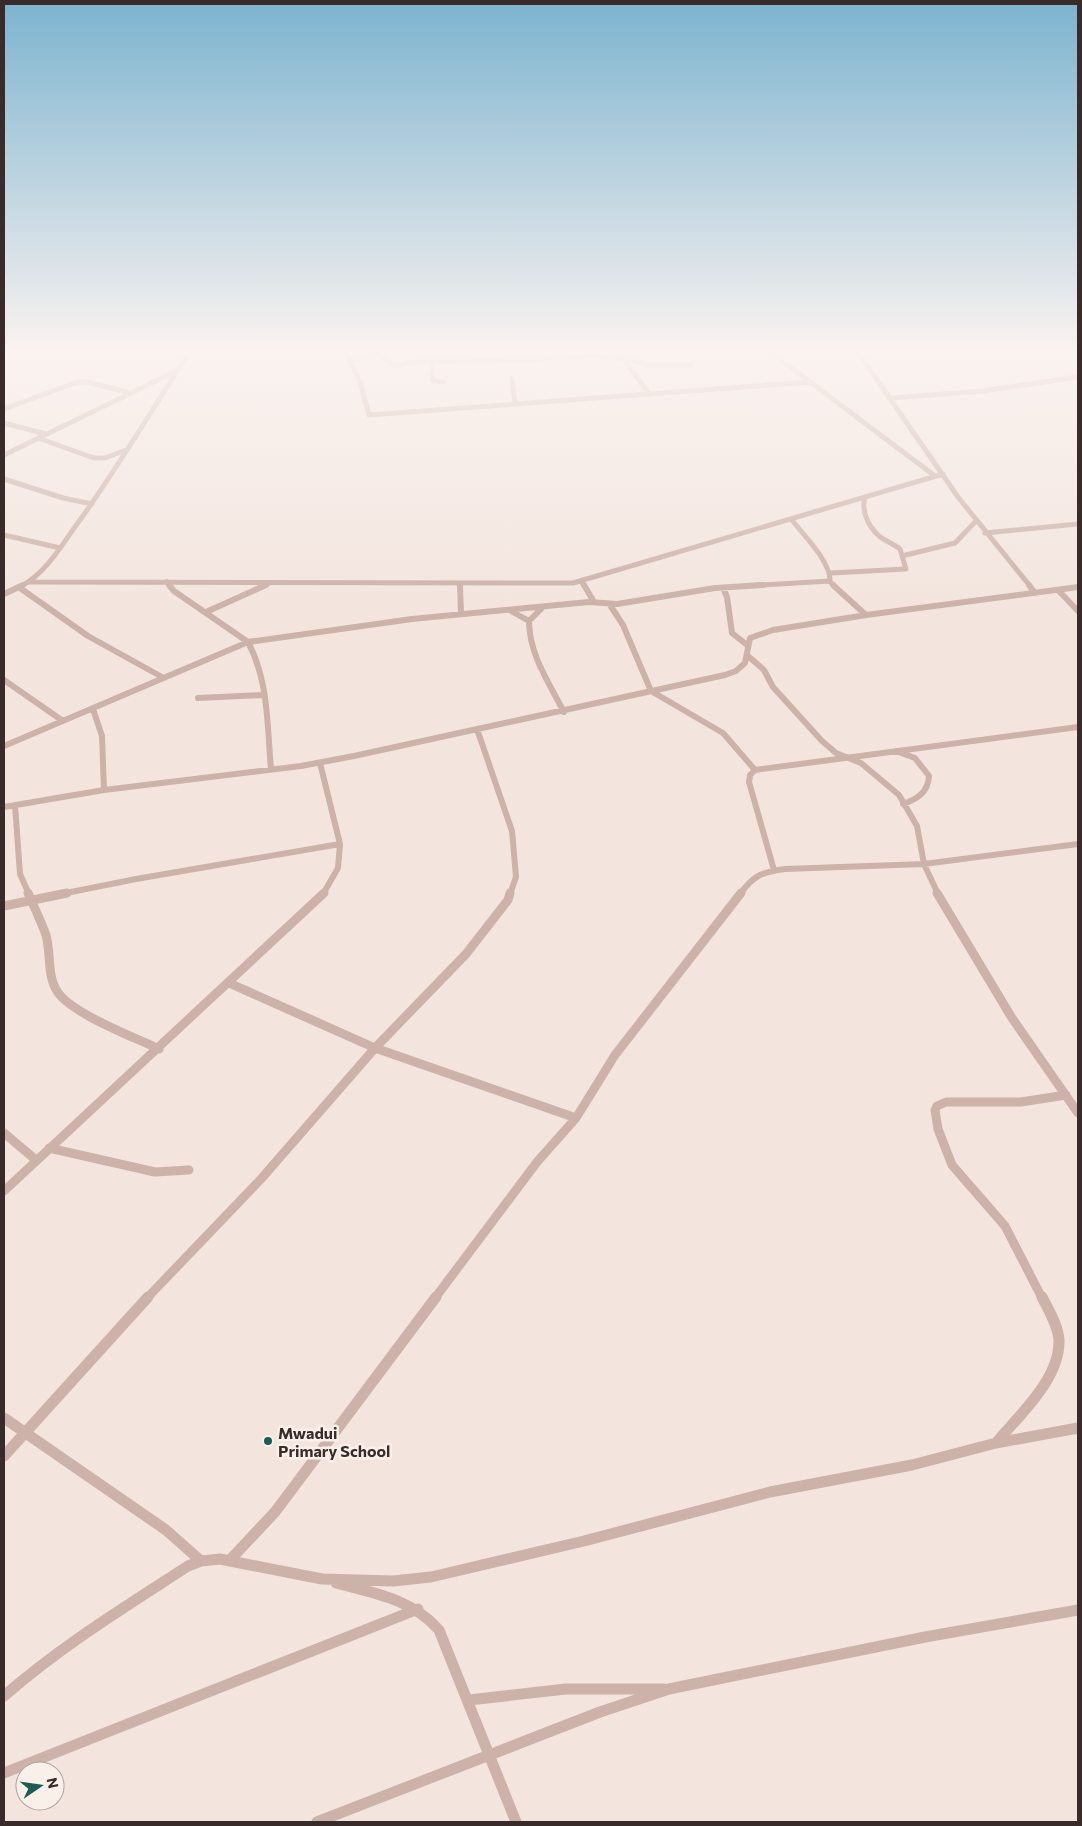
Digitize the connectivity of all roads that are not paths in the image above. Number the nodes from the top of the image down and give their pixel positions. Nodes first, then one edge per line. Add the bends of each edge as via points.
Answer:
1 (42, 436) edge
2 (135, 436) edge
3 (882, 436) edge
4 (916, 436) edge
5 (38, 438) junction
6 (126, 450) junction
7 (4, 455) edge
8 (942, 474) junction
9 (935, 476) junction
10 (4, 479) edge
11 (865, 497) junction
12 (92, 504) junction
13 (791, 519) junction
14 (976, 521) junction
15 (1078, 524) edge
16 (985, 533) junction
17 (4, 534) edge
18 (60, 548) junction
19 (902, 556) junction
20 (831, 573) junction
21 (580, 581) junction
22 (829, 581) junction
23 (30, 582) junction
24 (167, 582) junction
25 (270, 582) junction
26 (460, 583) junction
27 (1078, 587) edge
28 (20, 588) junction
29 (723, 588) junction
30 (1058, 590) junction
31 (1035, 593) junction
32 (4, 594) edge
33 (594, 602) junction
34 (610, 605) junction
35 (544, 607) junction
36 (509, 610) junction
37 (1078, 611) edge
38 (206, 612) junction
39 (460, 614) junction
40 (866, 615) junction
41 (529, 621) junction
42 (248, 642) junction
43 (747, 645) junction
44 (748, 656) junction
45 (162, 677) junction
46 (4, 680) edge
47 (651, 691) junction
48 (264, 695) junction
49 (198, 698) dead end
50 (94, 709) junction
51 (564, 712) junction
52 (63, 721) junction
53 (1078, 728) edge
54 (478, 729) junction
55 (4, 746) edge
56 (894, 750) junction
57 (850, 759) junction
58 (320, 763) junction
59 (271, 769) junction
60 (755, 770) junction
61 (104, 790) junction
62 (903, 804) junction
63 (15, 805) junction
64 (4, 807) edge
65 (340, 844) junction
66 (1078, 844) edge
67 (924, 864) junction
68 (774, 870) junction
69 (32, 901) junction
70 (4, 906) edge
71 (229, 983) junction
72 (376, 1048) junction
73 (159, 1049) junction
74 (1066, 1096) junction
75 (1078, 1113) edge
76 (576, 1118) junction
77 (4, 1133) edge
78 (49, 1148) junction
79 (36, 1160) junction
80 (189, 1170) dead end
81 (4, 1191) edge
82 (4, 1418) edge
83 (1078, 1428) edge
84 (24, 1434) junction
85 (996, 1443) junction
86 (4, 1456) edge
87 (201, 1561) junction
88 (229, 1561) junction
89 (322, 1579) junction
90 (418, 1610) junction
91 (1078, 1610) edge
92 (669, 1690) junction
93 (4, 1696) edge
94 (469, 1700) junction
95 (490, 1755) junction
96 (4, 1773) edge
97 (317, 1822) edge
98 (516, 1822) edge

1 - 5 street
2 - 6 street
3 - 9 street
4 - 8 street
5 - 6 street via 94,458 106,458
5 - 7 street
6 - 12 street
8 - 9 street
8 - 14 street
9 - 11 street
10 - 12 street via 51,495
11 - 13 street
11 - 19 street via 862,507 866,516 880,537 895,544
12 - 18 street
13 - 20 street
13 - 21 street
14 - 16 street
14 - 19 street via 955,543
15 - 16 street
16 - 31 street
17 - 18 street
18 - 23 street
19 - 20 street via 906,568 903,570
20 - 22 street
21 - 26 street via 557,584
21 - 33 street
22 - 29 street
22 - 40 street
23 - 24 street
23 - 28 street
24 - 25 street
24 - 38 street via 174,591
25 - 26 street
25 - 38 street
26 - 39 street
27 - 30 street
28 - 32 street
28 - 45 street via 61,619
29 - 34 street
29 - 43 street via 729,603 731,633
30 - 31 street
30 - 37 street
31 - 40 street
33 - 34 street
33 - 35 street
34 - 47 street via 623,625
35 - 36 street
35 - 41 street
36 - 39 street
36 - 41 street
38 - 42 street
39 - 42 street
40 - 43 street via 759,634 750,638
41 - 51 street via 535,653
42 - 45 street
42 - 48 street via 254,650
43 - 44 street
44 - 47 street via 744,664 733,672
44 - 57 street via 764,670 774,687 822,741 836,753
45 - 50 street
46 - 52 street
47 - 51 street
47 - 60 street via 723,733
48 - 49 street
48 - 59 street
50 - 52 street
50 - 61 street via 102,736
51 - 54 street
52 - 55 street
53 - 56 street
54 - 58 street
54 - 72 street via 512,831 516,863 514,886 484,934
56 - 57 street
56 - 62 street via 915,758 929,776 924,793
57 - 60 street
57 - 62 street via 861,763 896,791
58 - 59 street
58 - 65 street
59 - 61 street
60 - 68 street via 749,782
61 - 63 street
62 - 67 street via 917,826
63 - 64 street
63 - 69 street via 20,874
65 - 69 street via 136,879
65 - 71 street via 338,868 324,892
66 - 67 street
67 - 68 street
67 - 74 street via 939,897 1012,1018
68 - 76 street via 750,881 717,921 615,1055
69 - 70 street
69 - 73 street via 46,936 53,983 60,997 88,1015
71 - 72 street
71 - 73 street
72 - 76 street
72 - 84 street via 261,1179 176,1266
73 - 78 street
74 - 75 street
74 - 85 street via 1021,1102 950,1102 940,1104 935,1110 938,1129 952,1165 1005,1226 1051,1315 1059,1338 1057,1360 1051,1376
76 - 88 street via 537,1162 275,1512
77 - 79 street
78 - 79 street
78 - 80 street via 155,1172
79 - 81 street
82 - 84 street
83 - 85 street
84 - 86 street
84 - 87 street via 166,1530
85 - 89 street via 912,1465 770,1492 584,1542 431,1577 393,1581
87 - 88 street
87 - 93 street via 188,1566 67,1645
88 - 89 street
89 - 90 street
90 - 94 street via 439,1630
90 - 96 street
91 - 92 street via 925,1636
92 - 94 street via 585,1687 521,1691
92 - 95 street via 600,1712
94 - 95 street
95 - 97 street
95 - 98 street

